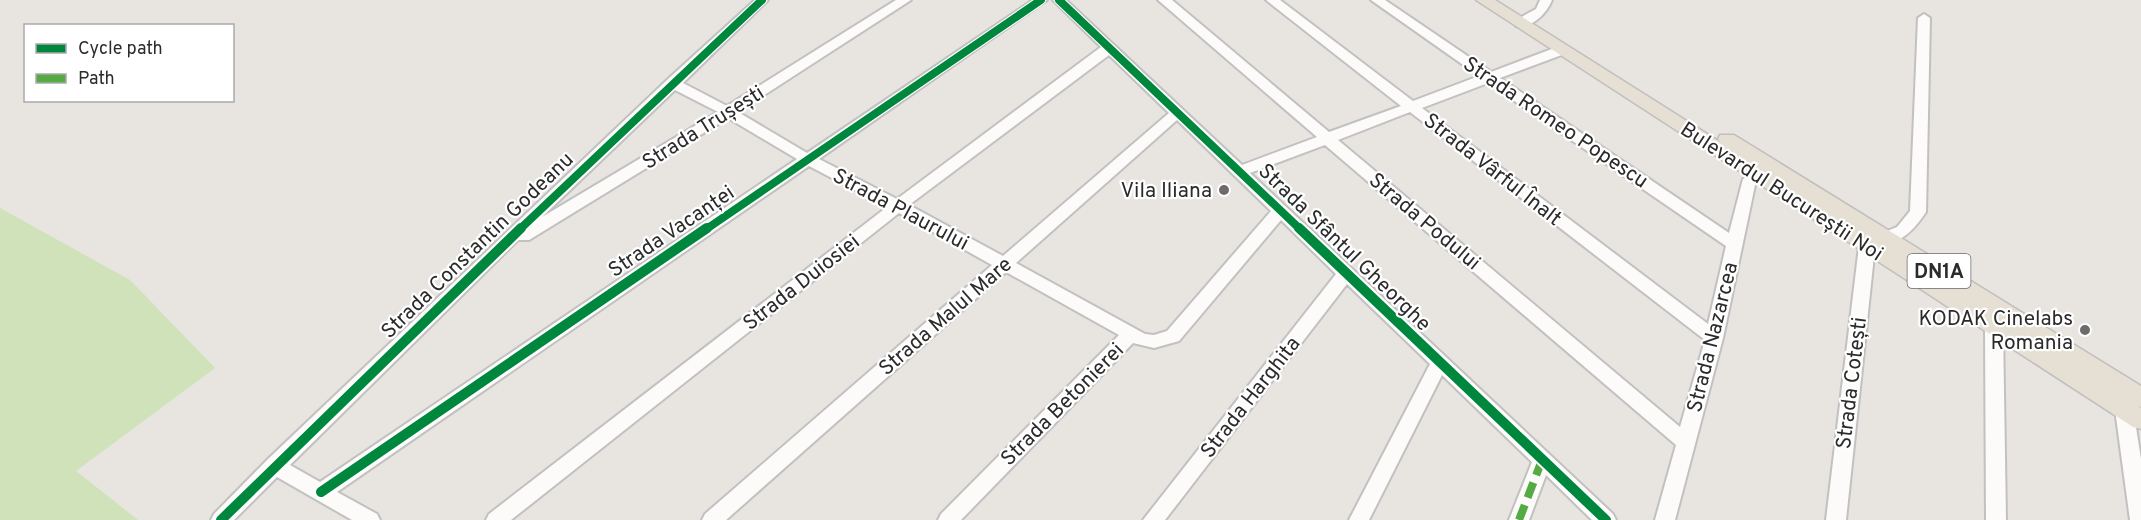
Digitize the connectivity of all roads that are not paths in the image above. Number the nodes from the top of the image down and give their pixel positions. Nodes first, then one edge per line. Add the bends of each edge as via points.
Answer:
1 (762, 0) edge
2 (772, 0) edge
3 (905, 0) edge
4 (1041, 0) edge
5 (1059, 0) edge
6 (1164, 0) edge
7 (1272, 0) edge
8 (1377, 0) edge
9 (1484, 0) edge
10 (1510, 0) edge
11 (1534, 13) edge
12 (747, 15) junction
13 (1924, 18) dead end
14 (1109, 48) junction
15 (1562, 50) junction
16 (1491, 78) junction
17 (672, 83) junction
18 (1413, 107) junction
19 (728, 112) junction
20 (1178, 112) junction
21 (1328, 138) junction
22 (807, 159) junction
23 (1240, 171) junction
24 (1766, 172) junction
25 (898, 206) junction
26 (1281, 210) junction
27 (1877, 242) junction
28 (1734, 244) junction
29 (498, 250) junction
30 (1003, 264) junction
31 (1346, 273) junction
32 (1994, 328) junction
33 (1130, 335) junction
34 (1714, 338) junction
35 (1440, 362) junction
36 (2132, 403) edge
37 (1686, 443) junction
38 (1542, 460) junction
39 (274, 466) junction
40 (321, 492) junction
41 (220, 520) edge
42 (370, 520) edge
43 (496, 520) edge
44 (712, 520) edge
45 (948, 520) edge
46 (1153, 520) edge
47 (1359, 520) edge
48 (1519, 520) edge
49 (1606, 520) edge
50 (1665, 520) edge
51 (1836, 520) edge
52 (1996, 520) edge
53 (2140, 520) edge

1 - 12 street, Strada Constantin Godeanu
2 - 12 street
3 - 19 street, Strada Trușești
4 - 22 street, Strada Vacanței
5 - 14 street, Strada Sfântul Gheorghe
6 - 21 street, Strada Podului
7 - 18 street, Strada Vârful Înalt
8 - 16 street, Strada Romeo Popescu
9 - 11 main road, Bulevardul Bucureștii Noi / DN1A
10 - 11 main road, Bulevardul Bucureștii Noi / DN1A
11 - 15 main road, Bulevardul Bucureștii Noi / DN1A
11 - 24 main road, Bulevardul Bucureștii Noi / DN1A
12 - 17 street, Strada Constantin Godeanu
13 - 27 street via 1918,212 1903,231
14 - 20 street, Strada Sfântul Gheorghe
14 - 25 street, Strada Duiosiei
15 - 16 street
15 - 24 main road, Bulevardul Bucureștii Noi / DN1A
16 - 18 street
16 - 28 street, Strada Romeo Popescu
17 - 19 street, Strada Plaurului
17 - 29 street, Strada Constantin Godeanu
18 - 21 street
18 - 34 street, Strada Vârful Înalt
19 - 22 street, Strada Plaurului
19 - 29 street, Strada Trușești
20 - 23 street, Strada Sfântul Gheorghe
20 - 30 street, Strada Malul Mare
21 - 23 street
21 - 37 street, Strada Podului
22 - 25 street, Strada Plaurului
22 - 40 street, Strada Vacanței
23 - 26 street, Strada Sfântul Gheorghe
24 - 27 main road, Bulevardul Bucureștii Noi / DN1A
24 - 28 street, Strada Nazarcea via 1748,182
25 - 30 street, Strada Plaurului
25 - 43 street, Strada Duiosiei
26 - 31 street, Strada Sfântul Gheorghe
26 - 33 street, Strada Betonierei via 1173,336 1154,342
27 - 32 main road, Bulevardul Bucureștii Noi / DN1A
27 - 36 main road, Bulevardul Bucureștii Noi / DN1A
27 - 51 street, Strada Cotești
28 - 34 street, Strada Nazarcea
29 - 39 street, Strada Constantin Godeanu
30 - 33 street, Strada Plaurului
30 - 44 street, Strada Malul Mare
31 - 35 street, Strada Sfântul Gheorghe
31 - 46 street, Strada Harghita
32 - 36 main road, Bulevardul Bucureștii Noi / DN1A
32 - 52 street
33 - 45 street, Strada Betonierei
34 - 37 street, Strada Nazarcea
35 - 38 street, Strada Sfântul Gheorghe
35 - 47 street
36 - 53 street
37 - 50 street, Strada Nazarcea
38 - 48 street
38 - 49 street, Strada Sfântul Gheorghe
39 - 40 street
39 - 41 street, Strada Constantin Godeanu
40 - 42 street

